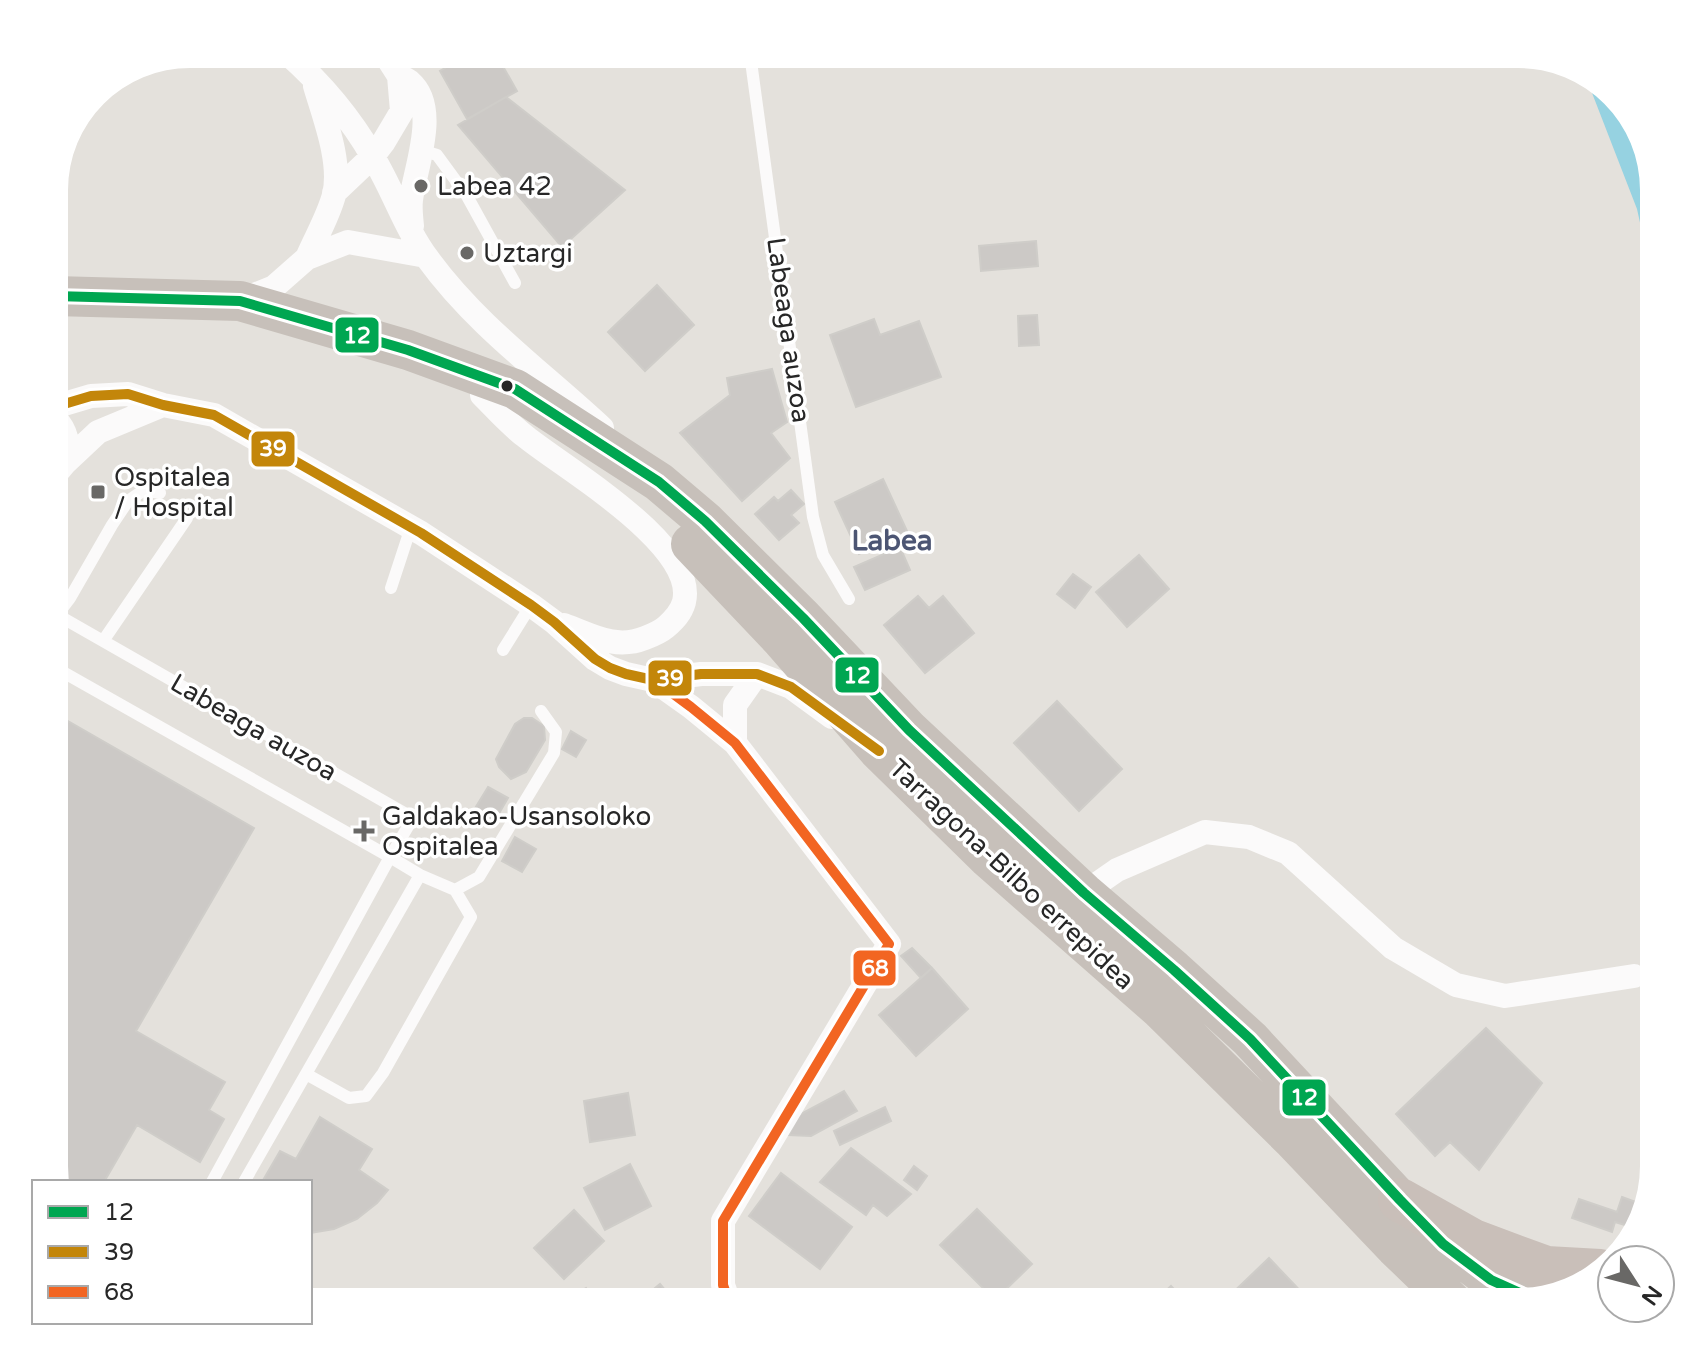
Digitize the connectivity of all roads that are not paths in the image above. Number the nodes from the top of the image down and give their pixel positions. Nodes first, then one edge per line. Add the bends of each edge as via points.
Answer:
1 (303, 68) edge
2 (394, 68) edge
3 (752, 68) edge
4 (312, 76) junction
5 (399, 76) junction
6 (378, 150) junction
7 (421, 150) junction
8 (334, 193) junction
9 (413, 234) junction
10 (426, 256) junction
11 (307, 258) junction
12 (515, 283) dead end
13 (68, 296) edge
14 (240, 301) junction
15 (408, 350) junction
16 (482, 395) junction
17 (68, 403) edge
18 (163, 405) junction
19 (68, 462) edge
20 (659, 482) junction
21 (160, 493) dead end
22 (187, 518) dead end
23 (411, 527) junction
24 (391, 588) dead end
25 (849, 599) dead end
26 (68, 600) edge
27 (531, 605) junction
28 (68, 621) edge
29 (554, 622) junction
30 (103, 641) junction
31 (503, 650) dead end
32 (757, 674) junction
33 (68, 675) edge
34 (653, 680) junction
35 (541, 711) dead end
36 (735, 743) junction
37 (879, 751) junction
38 (390, 857) junction
39 (420, 875) junction
40 (455, 890) junction
41 (1084, 893) junction
42 (1634, 976) dead end
43 (306, 1074) junction
44 (213, 1180) edge
45 (245, 1180) edge
46 (1400, 1200) junction
47 (1580, 1270) edge
48 (724, 1288) edge
49 (1437, 1288) edge
50 (1509, 1288) edge

1 - 4 street
2 - 5 street
3 - 25 lane, Labeaga auzoa via 813,517 823,555
4 - 6 street
4 - 8 street via 331,145
5 - 6 street via 402,111
5 - 7 street via 420,98 425,119
6 - 7 street
6 - 8 street
6 - 9 street
7 - 9 street via 410,203
7 - 12 lane via 437,155 467,196
8 - 11 street
9 - 10 street
10 - 11 street via 348,242
10 - 20 street via 521,359
11 - 14 street via 274,287
13 - 14 highway, Tarragona-Bilbo errepidea
14 - 15 highway, Tarragona-Bilbo errepidea
15 - 16 highway, Tarragona-Bilbo errepidea
15 - 20 highway, Tarragona-Bilbo errepidea via 515,389
16 - 29 street via 524,436 621,506 661,543 682,576 684,601 677,617 660,632 634,642 620,644
16 - 37 highway, Tarragona-Bilbo errepidea via 570,447 679,530
17 - 18 street via 128,394
18 - 19 street via 98,432
18 - 23 street via 214,415
20 - 41 highway, Tarragona-Bilbo errepidea via 803,618 909,730
21 - 26 lane via 144,490 128,501
22 - 30 lane
23 - 24 lane
23 - 27 street
27 - 29 street
27 - 31 lane
28 - 30 lane, Labeaga auzoa
29 - 34 street via 610,668
30 - 38 lane, Labeaga auzoa via 413,818
32 - 34 street
32 - 36 street via 735,705
32 - 37 street via 791,687
33 - 38 lane, Labeaga auzoa
34 - 36 street
35 - 40 lane via 556,732 554,753 479,877
36 - 48 street via 889,944 723,1221
37 - 49 highway, Tarragona-Bilbo errepidea via 988,858 1160,1009
38 - 39 lane, Labeaga auzoa
38 - 44 lane, Labeaga auzoa
39 - 40 lane, Labeaga auzoa
39 - 43 lane
40 - 43 lane via 471,917 366,1096 349,1098
41 - 42 street via 1117,870 1205,832 1249,837 1288,853 1393,948 1456,985 1505,996
41 - 46 highway, Tarragona-Bilbo errepidea via 1250,1039
43 - 45 lane
46 - 47 highway via 1473,1241 1546,1268
46 - 50 highway, Tarragona-Bilbo errepidea via 1443,1244

